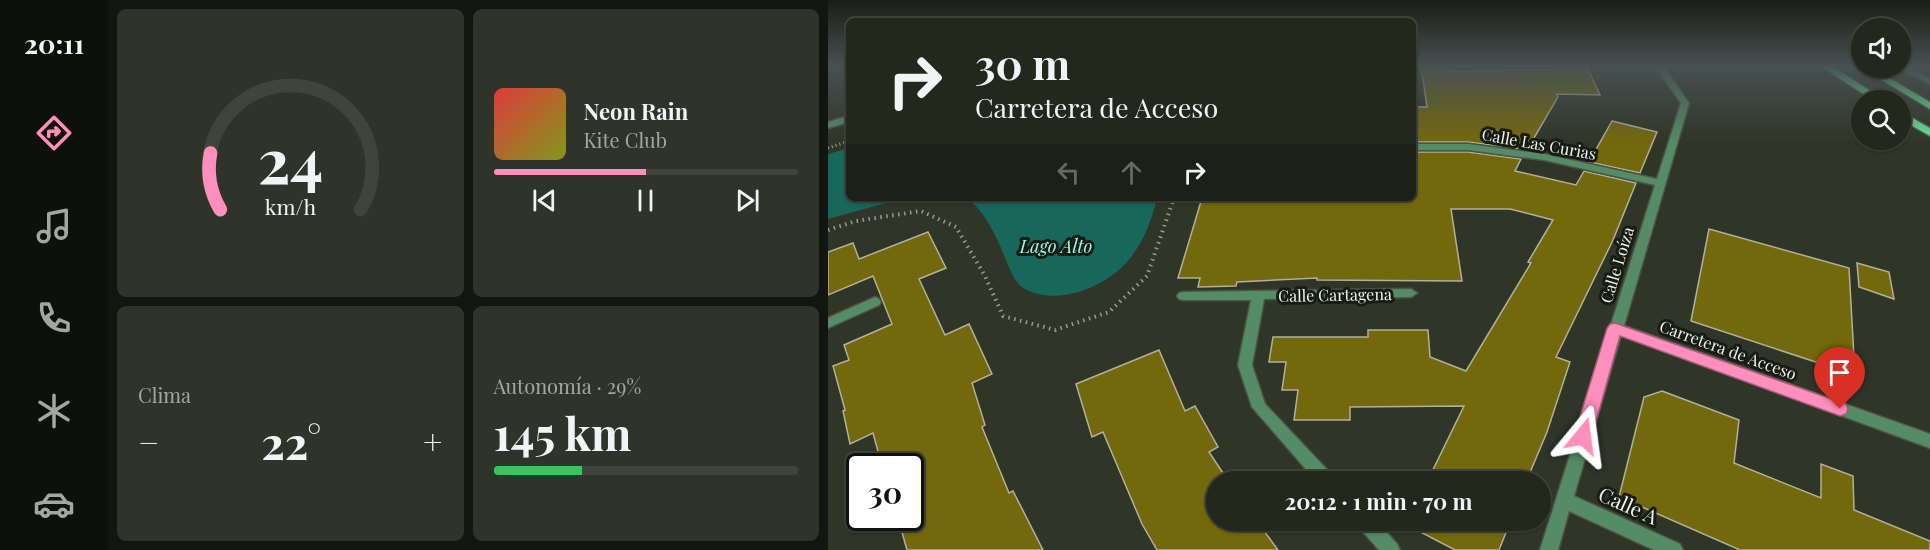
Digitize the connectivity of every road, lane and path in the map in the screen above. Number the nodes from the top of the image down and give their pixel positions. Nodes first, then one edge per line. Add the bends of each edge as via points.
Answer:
1 (1677, 92) edge
2 (1906, 92) edge
3 (1930, 106) edge
4 (846, 119) edge
5 (1911, 121) edge
6 (828, 125) edge
7 (1930, 133) edge
8 (846, 142) edge
9 (1416, 147) edge
10 (828, 148) edge
11 (1659, 183) junction
12 (1173, 201) edge
13 (828, 230) edge
14 (1411, 293) dead end
15 (1183, 296) dead end
16 (1258, 296) junction
17 (876, 302) dead end
18 (828, 323) edge
19 (1615, 328) junction
20 (1930, 441) edge
21 (1318, 471) edge
22 (1564, 500) junction
23 (1374, 531) edge
24 (1392, 550) edge
25 (1549, 550) edge
26 (1674, 550) edge

1 - 11 street, Calle Loíza via 1685,104
2 - 3 main road
4 - 6 street
5 - 7 main road
8 - 10 path
9 - 11 street, Calle Las Curias via 1468,147 1544,157
11 - 19 street, Calle Loíza
12 - 13 path via 1147,276 1109,312 1055,330 1003,316 956,227 921,211 856,221
14 - 16 street, Calle Cartagena
15 - 16 street
16 - 21 street, Calle Cartagena via 1245,365 1259,407
17 - 18 street
19 - 20 street, Carretera de Acceso
19 - 22 street, Calle Loíza
22 - 25 street, Calle Loíza
22 - 26 street, Calle A
23 - 24 street

